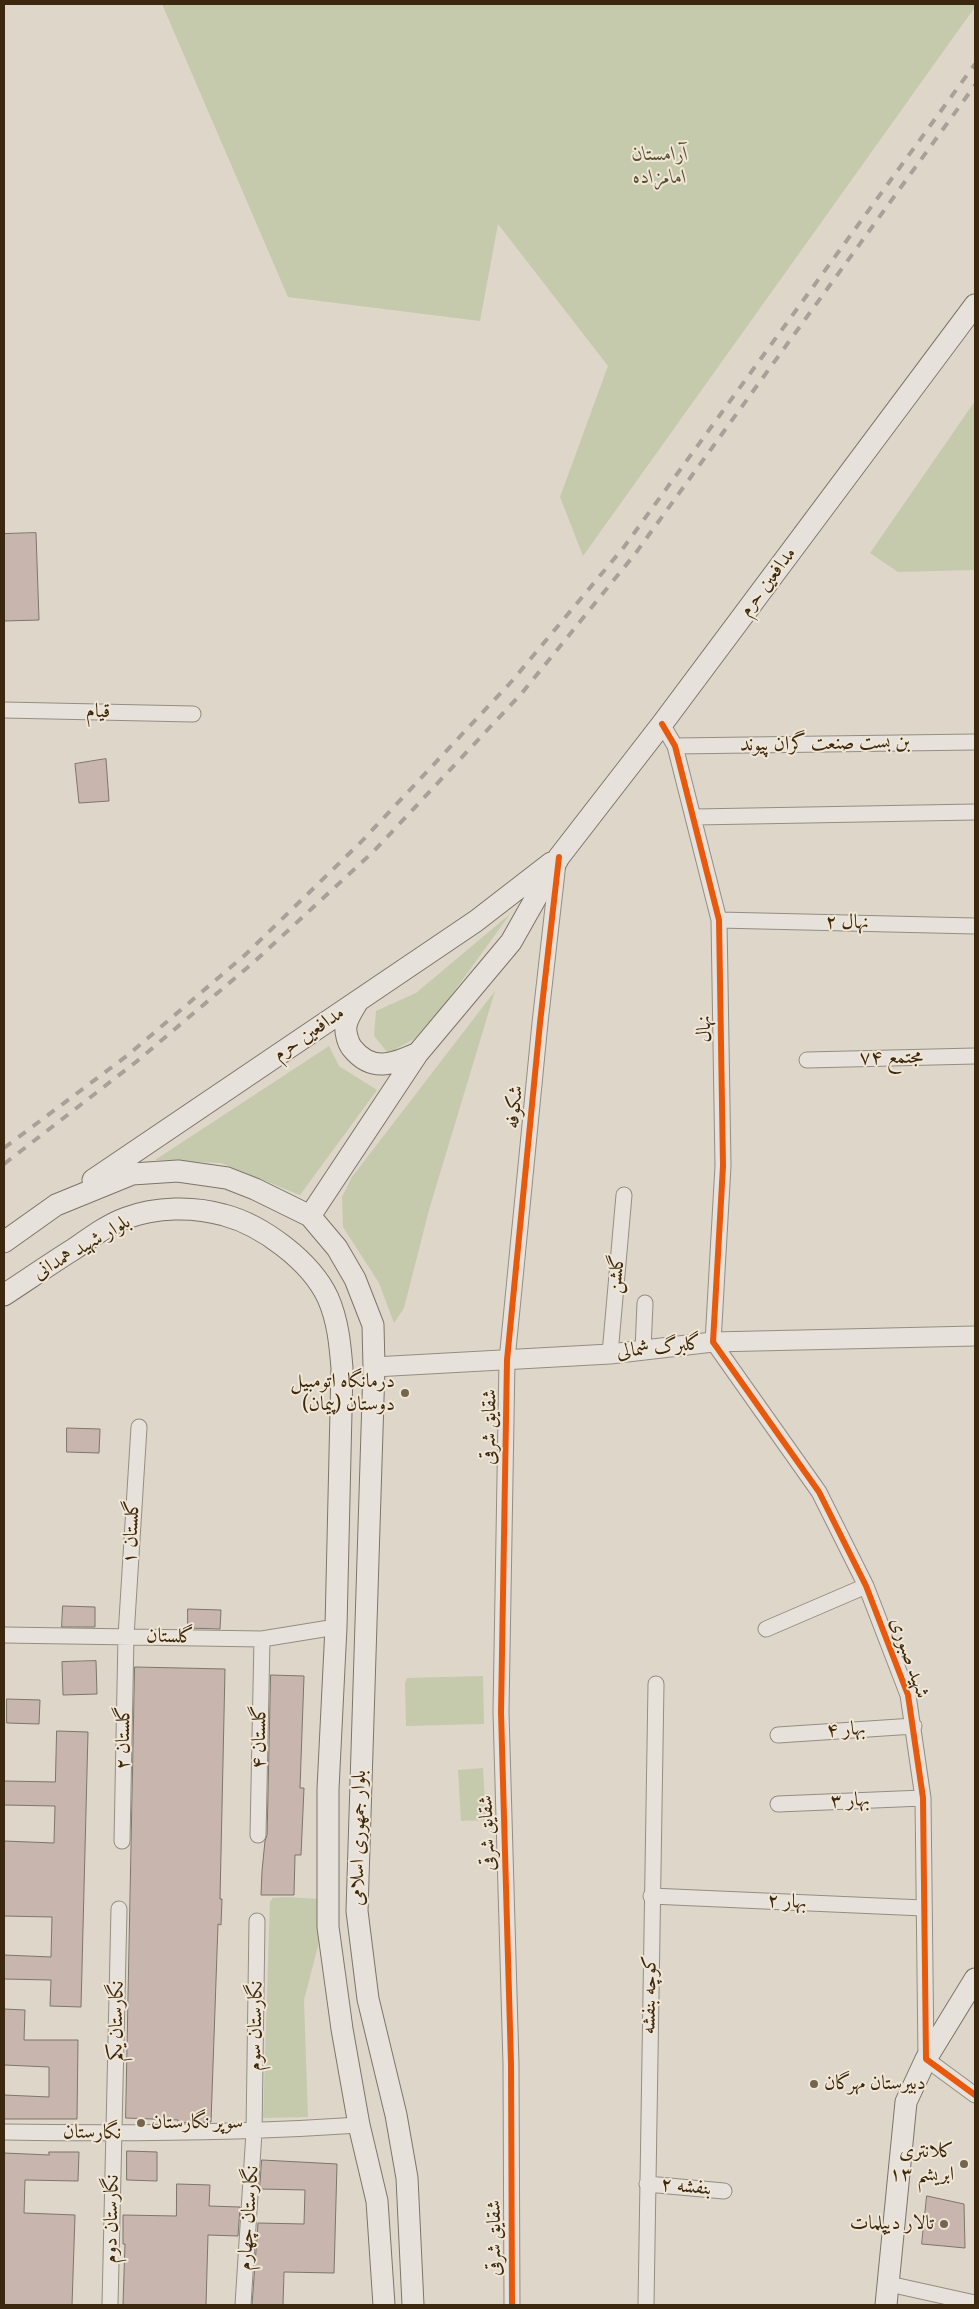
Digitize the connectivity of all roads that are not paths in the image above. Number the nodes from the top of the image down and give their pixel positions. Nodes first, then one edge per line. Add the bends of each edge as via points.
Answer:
1 (975, 304) edge
2 (4, 710) edge
3 (193, 714) dead end
4 (662, 724) junction
5 (975, 742) edge
6 (675, 746) junction
7 (975, 812) edge
8 (695, 817) junction
9 (559, 857) junction
10 (719, 920) junction
11 (975, 926) edge
12 (358, 1001) junction
13 (418, 1053) junction
14 (975, 1056) edge
15 (807, 1060) dead end
16 (624, 1195) dead end
17 (56, 1205) junction
18 (310, 1216) junction
19 (4, 1242) edge
20 (4, 1295) edge
21 (645, 1303) dead end
22 (975, 1336) edge
23 (714, 1342) junction
24 (643, 1350) junction
25 (610, 1354) junction
26 (507, 1360) junction
27 (374, 1367) junction
28 (342, 1368) junction
29 (139, 1427) dead end
30 (866, 1586) junction
31 (336, 1627) junction
32 (766, 1629) dead end
33 (4, 1635) edge
34 (126, 1636) junction
35 (262, 1639) junction
36 (656, 1684) dead end
37 (914, 1726) junction
38 (778, 1735) dead end
39 (923, 1798) junction
40 (778, 1804) dead end
41 (258, 1835) dead end
42 (122, 1840) dead end
43 (651, 1896) junction
44 (923, 1908) junction
45 (119, 1909) dead end
46 (257, 1920) dead end
47 (975, 1979) edge
48 (926, 2059) junction
49 (975, 2095) edge
50 (359, 2125) junction
51 (4, 2132) edge
52 (254, 2132) junction
53 (114, 2134) junction
54 (647, 2184) junction
55 (724, 2191) dead end
56 (889, 2284) junction
57 (975, 2303) edge
58 (110, 2305) edge
59 (243, 2305) edge
60 (384, 2305) edge
61 (413, 2305) edge
62 (512, 2305) edge
63 (646, 2305) edge
64 (886, 2305) edge

1 - 4 main road, مدافعین حرم
2 - 3 street, قیام
4 - 6 street, نهال
4 - 9 main road, مدافعین حرم
5 - 6 street, بن بست صنعت گران پیوند
6 - 8 street, نهال
7 - 8 street
8 - 10 street, نهال
9 - 12 main road, مدافعین حرم via 476,921
9 - 13 main road, مدافعین حرم via 511,942
9 - 26 street, شکوفه
10 - 11 street, نهال ۲
10 - 23 street, نهال via 723,1166
12 - 13 main road via 346,1026 348,1043 360,1058 378,1065 394,1064
12 - 17 main road, مدافعین حرم
13 - 18 main road, مدافعین حرم
14 - 15 street, مجتمع ۷۴
16 - 25 street, گلشن
17 - 18 main road via 132,1174 178,1171 227,1178
17 - 19 main road
18 - 27 main road via 337,1248 355,1279 373,1325
20 - 28 main road, بلوار شهید همدانی via 101,1231 125,1219 163,1210 224,1215 250,1225 282,1245 316,1279 328,1297 338,1326
21 - 24 street
22 - 23 street, گلبرگ شمالی
23 - 24 street, گلبرگ شمالی
23 - 30 street, شهید صبوری via 819,1492
24 - 25 street, گلبرگ شمالی
25 - 26 street, گلبرگ شمالی
26 - 27 street, گلبرگ شمالی
26 - 62 street, شقایق شرقی via 501,1712 511,2064
27 - 28 main road
27 - 61 main road, بلوار جمهوری اسلامی via 357,1911 368,2000 396,2115 407,2178
28 - 31 main road, بلوار جمهوری اسلامی
29 - 34 street, گلستان ۱
30 - 32 street
30 - 37 street, شهید صبوری via 908,1695
31 - 35 street, گلستان
31 - 50 main road, بلوار جمهوری اسلامی via 328,1789 328,1927
33 - 34 street, گلستان
34 - 35 street, گلستان
34 - 42 street, گلستان ۲
35 - 41 street, گلستان ۴
36 - 43 street, کوچه بنفشه
37 - 38 street, بهار ۴
37 - 39 street, شهید صبوری
39 - 40 street, بهار ۳
39 - 44 street, شهید صبوری
43 - 44 street, بهار ۲
43 - 54 street, کوچه بنفشه
44 - 48 street, شهید صبوری
45 - 53 street, نگارستان یکم
46 - 52 street, نگارستان سوم
47 - 48 main road
48 - 49 street
48 - 56 main road via 906,2102
50 - 52 street, نگارستان
50 - 60 main road, بلوار جمهوری اسلامی via 377,2201
51 - 53 street, نگارستان
52 - 53 street, نگارستان
52 - 59 street, نگارستان چهارم
53 - 58 street, نگارستان دوم
54 - 55 street, بنفشه ۲
54 - 63 street, کوچه بنفشه
56 - 57 street
56 - 64 main road

